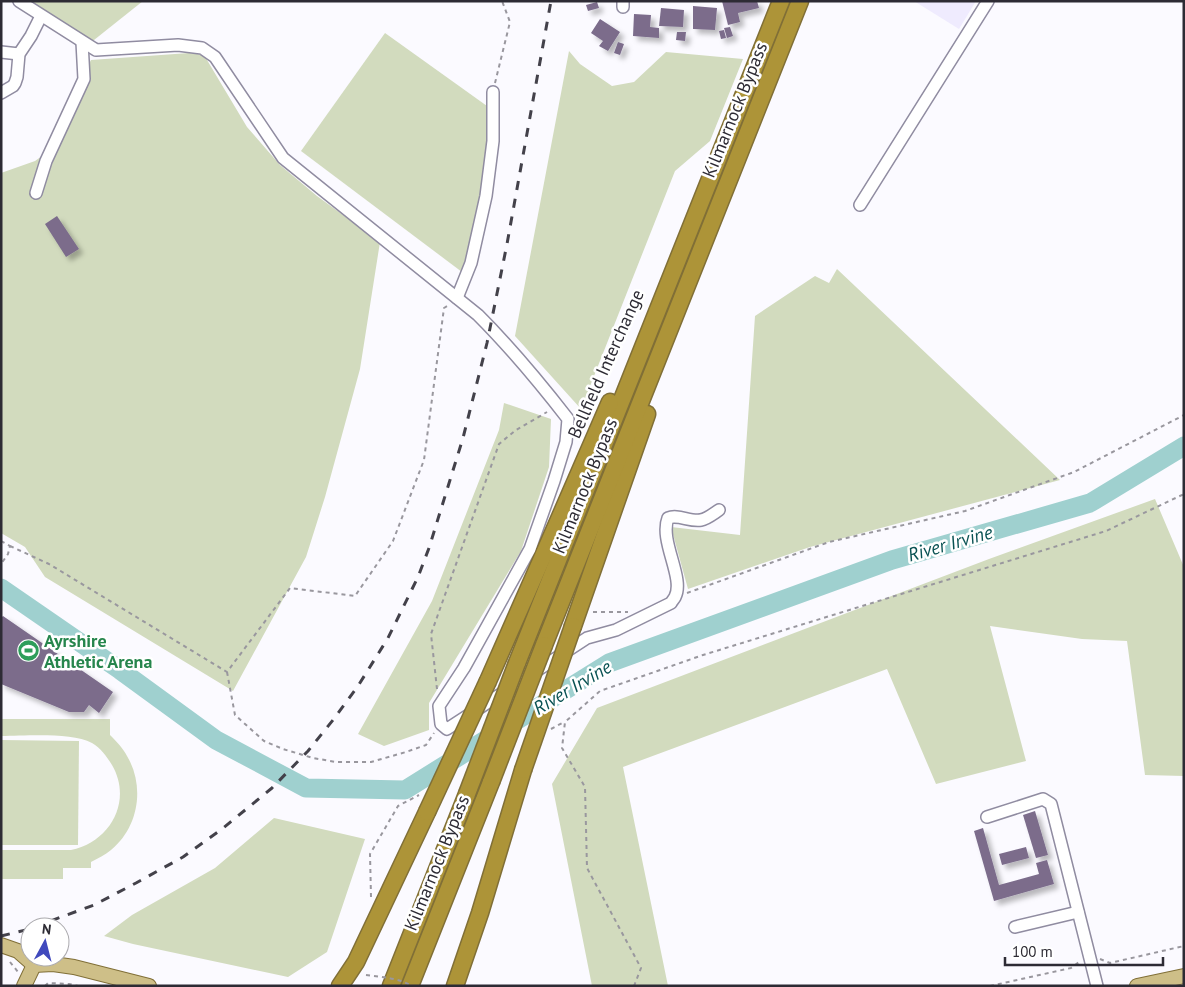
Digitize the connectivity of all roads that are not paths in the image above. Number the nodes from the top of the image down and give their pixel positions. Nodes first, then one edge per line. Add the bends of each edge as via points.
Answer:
1 (18, 1) edge
2 (781, 1) edge
3 (800, 1) edge
4 (988, 1) edge
5 (41, 16) junction
6 (82, 42) junction
7 (1, 52) edge
8 (19, 54) junction
9 (493, 92) road end
10 (1, 93) edge
11 (710, 181) junction
12 (726, 187) junction
13 (36, 192) dead end
14 (860, 205) dead end
15 (457, 298) junction
16 (719, 510) dead end
17 (986, 817) dead end
18 (1078, 912) junction
19 (1015, 927) dead end
20 (1, 945) edge
21 (20, 958) edge
22 (70, 966) edge
23 (32, 967) edge
24 (1184, 976) edge
25 (21, 980) edge
26 (149, 986) edge
27 (340, 986) edge
28 (391, 986) edge
29 (411, 986) edge
30 (455, 986) edge
31 (1097, 986) edge
32 (1137, 986) edge

1 - 5 street
2 - 11 highway, Kilmarnock Bypass
3 - 12 highway, Kilmarnock Bypass
4 - 14 street
5 - 6 street
5 - 8 street
6 - 13 street via 84,79 46,161
6 - 15 street via 96,50 178,44 202,48 215,57 284,158
7 - 8 street
8 - 10 street via 15,83
9 - 15 street via 493,141 486,196 471,263
11 - 27 highway, Bellfield Interchange, bridge via 488,681 356,962
11 - 28 highway, Kilmarnock Bypass, bridge
12 - 29 highway, Kilmarnock Bypass, bridge
12 - 30 highway, bridge via 523,770
15 - 16 street via 497,334 568,419 566,442 530,549 464,668 439,706 441,724 447,729 587,638 616,630 670,603 676,596 678,585 666,536 668,518 699,521
17 - 18 street via 1043,799 1051,804
18 - 19 street
18 - 31 street
20 - 21 main road
22 - 26 main road
23 - 25 main road
24 - 32 main road

